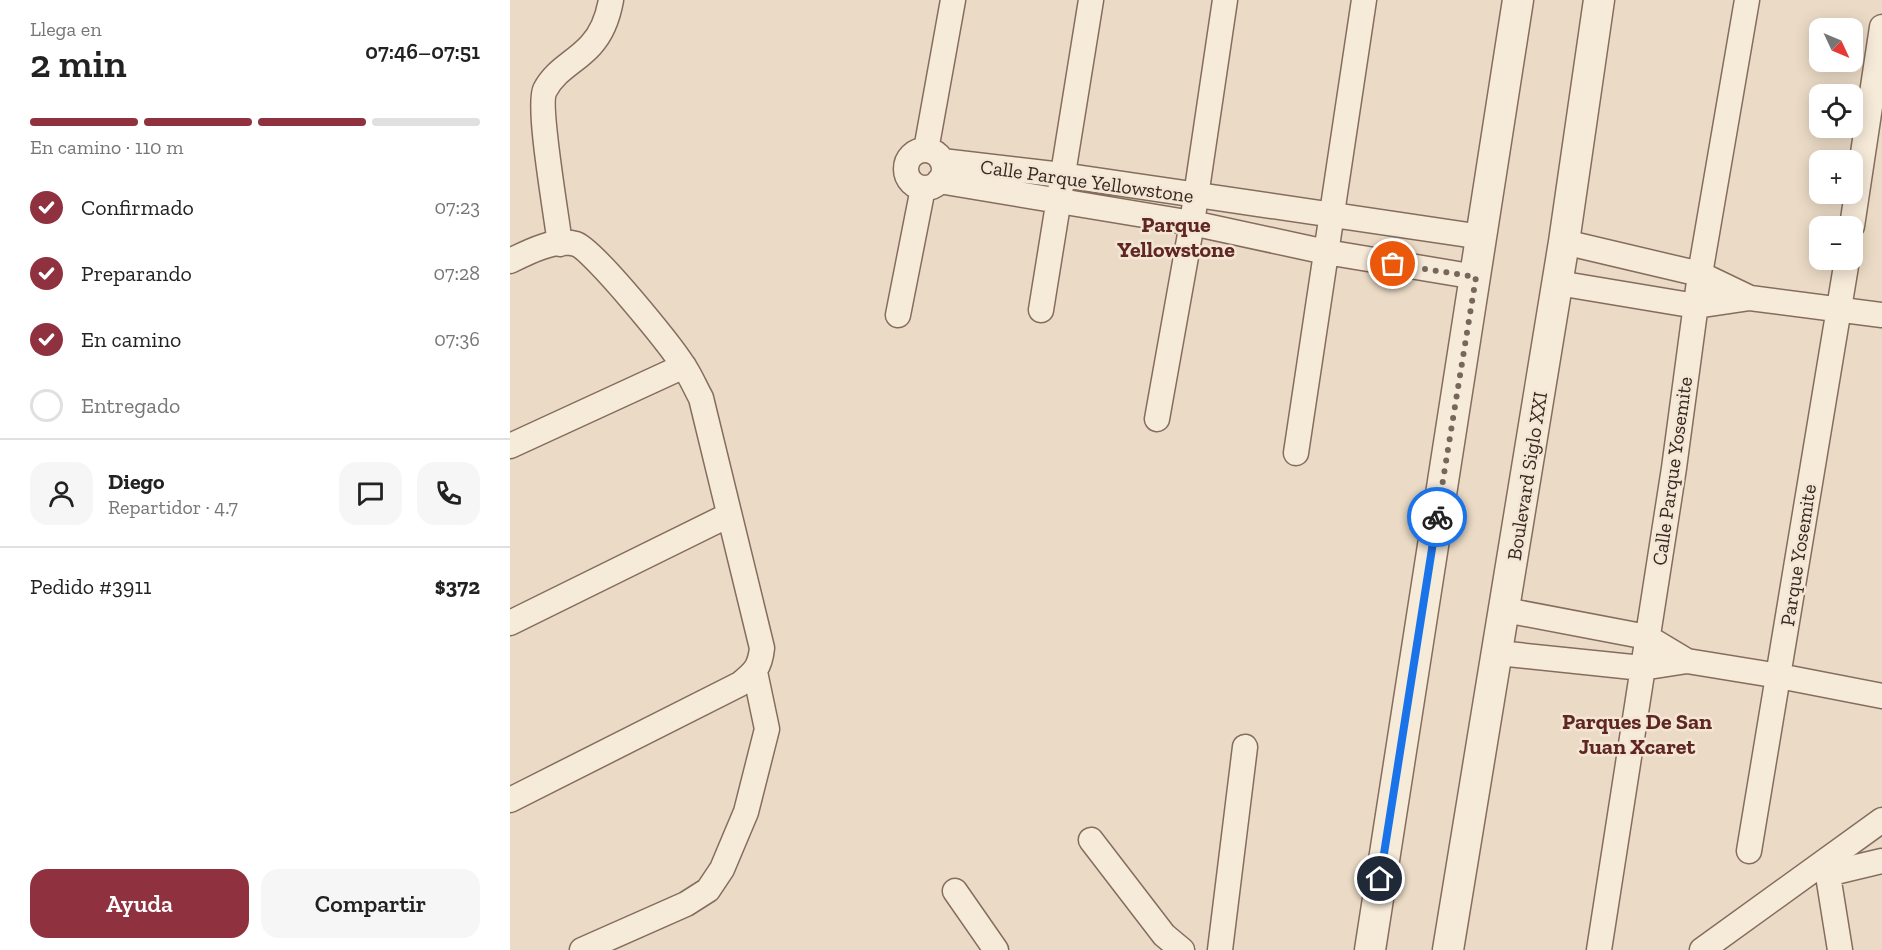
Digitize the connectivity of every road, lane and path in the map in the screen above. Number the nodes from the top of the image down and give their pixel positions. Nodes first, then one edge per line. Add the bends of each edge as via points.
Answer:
1 (611, 0) edge
2 (953, 0) edge
3 (1091, 0) edge
4 (1225, 0) edge
5 (1364, 0) edge
6 (1599, 0) edge
7 (1747, 0) edge
8 (1519, 3) edge
9 (1882, 27) edge
10 (933, 170) junction
11 (1062, 176) junction
12 (1196, 196) junction
13 (1058, 200) junction
14 (1331, 216) junction
15 (1854, 216) edge
16 (1192, 223) junction
17 (1482, 237) junction
18 (1564, 243) junction
19 (560, 244) junction
20 (1597, 250) junction
21 (1326, 252) junction
22 (510, 261) edge
23 (1642, 261) junction
24 (1845, 270) edge
25 (1700, 274) junction
26 (1476, 277) junction
27 (1558, 284) junction
28 (1590, 289) junction
29 (1637, 297) junction
30 (1750, 298) junction
31 (1696, 306) junction
32 (1041, 310) dead end
33 (1839, 311) junction
34 (898, 315) dead end
35 (1882, 315) edge
36 (684, 366) junction
37 (1157, 419) dead end
38 (510, 446) edge
39 (1296, 453) dead end
40 (729, 515) junction
41 (1505, 610) junction
42 (1542, 618) junction
43 (510, 623) edge
44 (1589, 626) junction
45 (1647, 637) junction
46 (1498, 653) junction
47 (1535, 657) junction
48 (1687, 661) junction
49 (1582, 662) junction
50 (1642, 668) junction
51 (755, 672) junction
52 (1779, 676) junction
53 (1882, 696) edge
54 (1245, 747) dead end
55 (510, 800) edge
56 (1882, 820) edge
57 (1091, 840) dead end
58 (1749, 851) dead end
59 (1882, 861) edge
60 (1826, 868) junction
61 (954, 891) dead end
62 (582, 950) edge
63 (996, 950) edge
64 (1182, 950) edge
65 (1220, 950) edge
66 (1370, 950) edge
67 (1448, 950) edge
68 (1599, 950) edge
69 (1702, 950) edge
70 (1840, 950) edge

1 - 19 street via 606,24 591,46 556,74 544,92 543,118
2 - 10 street
3 - 11 street
4 - 12 street
5 - 14 street
6 - 18 street, Boulevard Siglo XXI
7 - 25 street, Calle Parque Yosemite
8 - 17 street
9 - 15 street
10 - 11 street, Calle Parque Yellowstone
10 - 13 street, Calle Parque Yellowstone
10 - 34 street
11 - 12 street, Calle Parque Yellowstone
11 - 13 street
12 - 14 street, Calle Parque Yellowstone
12 - 16 street
13 - 16 street, Calle Parque Yellowstone
13 - 32 street
14 - 17 street, Calle Parque Yellowstone
14 - 21 street
16 - 21 street, Calle Parque Yellowstone
16 - 37 street
17 - 26 street
18 - 20 street
18 - 27 street, Boulevard Siglo XXI
19 - 22 street
19 - 36 street via 577,244 592,255
20 - 23 street
20 - 28 street
21 - 26 street, Calle Parque Yellowstone
21 - 39 street
23 - 25 street
23 - 29 street
24 - 33 street, Parque Yosemite
25 - 30 street
25 - 31 street, Calle Parque Yosemite
26 - 66 street
27 - 28 street
27 - 41 street, Boulevard Siglo XXI
28 - 29 street
29 - 31 street
30 - 31 street
30 - 33 street
31 - 45 street, Calle Parque Yosemite
33 - 35 street
33 - 52 street, Parque Yosemite
36 - 38 street
36 - 40 street via 701,398
40 - 43 street
40 - 51 street via 762,648
41 - 42 street
41 - 46 street, Boulevard Siglo XXI
42 - 44 street
42 - 47 street
44 - 45 street
44 - 49 street
45 - 48 street
45 - 50 street, Calle Parque Yosemite
46 - 47 street
46 - 67 street, Boulevard Siglo XXI
47 - 49 street
48 - 50 street
48 - 52 street
49 - 50 street
50 - 68 street, Calle Parque Yosemite
51 - 55 street via 740,684
51 - 62 street via 767,729 746,812 723,869 708,890 687,904
52 - 53 street
52 - 58 street, Parque Yosemite
54 - 65 street
56 - 60 street
57 - 64 street via 1164,935
59 - 60 street
60 - 69 street
60 - 70 street
61 - 63 street

